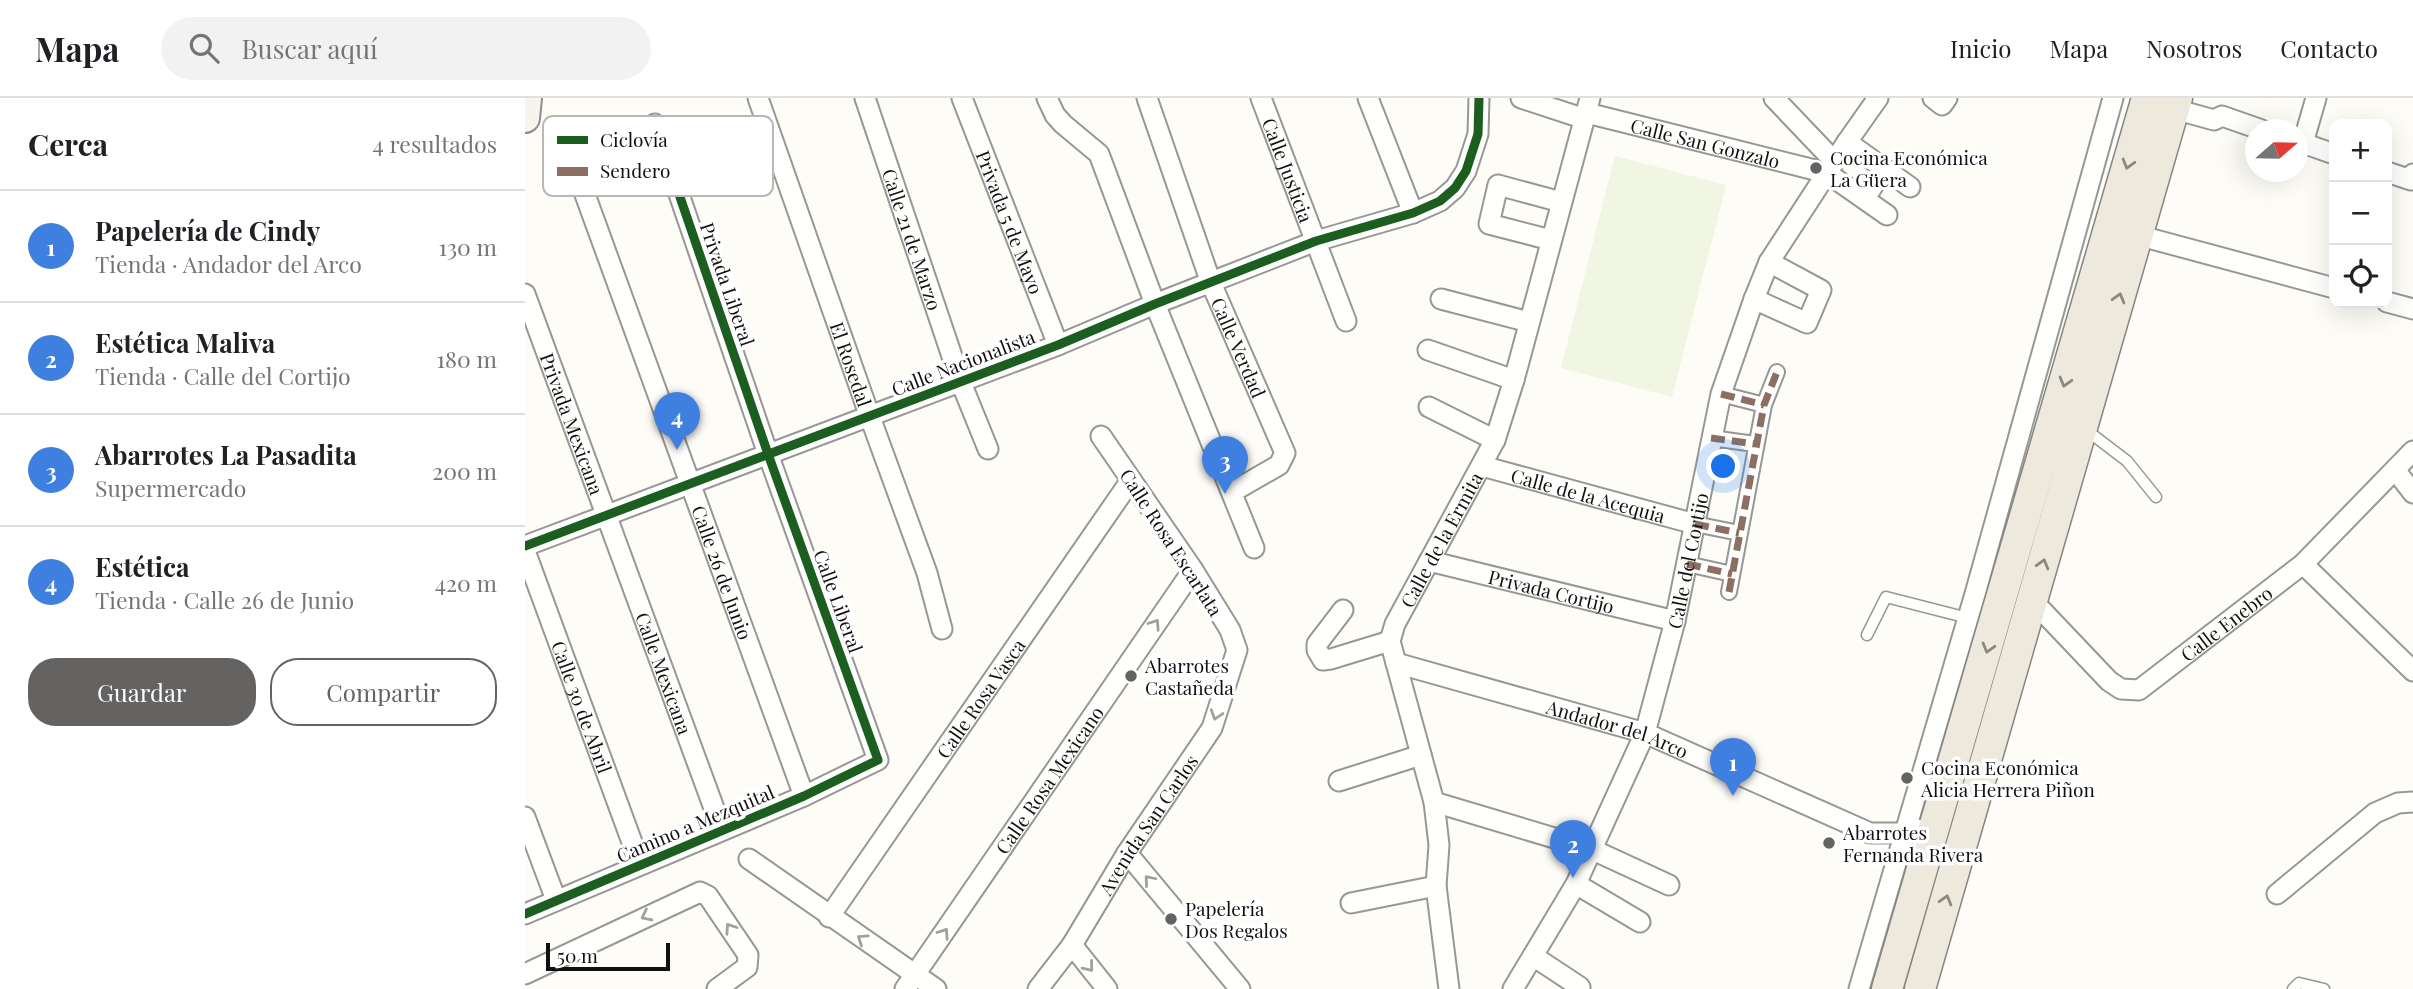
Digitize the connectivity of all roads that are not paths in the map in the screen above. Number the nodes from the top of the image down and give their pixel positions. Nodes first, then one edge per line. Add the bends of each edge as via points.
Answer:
1 (527, 98) edge
2 (758, 98) edge
3 (865, 98) edge
4 (962, 98) edge
5 (1047, 98) edge
6 (1147, 98) edge
7 (1261, 98) edge
8 (1368, 98) edge
9 (1479, 98) edge
10 (1521, 98) edge
11 (1774, 98) edge
12 (1878, 98) edge
13 (1933, 98) edge
14 (1947, 98) edge
15 (2113, 98) edge
16 (2316, 98) edge
17 (2170, 101) edge
18 (1587, 110) edge
19 (764, 116) edge
20 (525, 118) edge
21 (2308, 120) edge
22 (2245, 124) edge
23 (773, 141) edge
24 (1847, 142) junction
25 (2308, 145) edge
26 (2329, 152) edge
27 (1830, 167) junction
28 (1884, 169) junction
29 (2392, 174) edge
30 (2413, 174) edge
31 (1910, 187) dead end
32 (586, 196) edge
33 (680, 196) edge
34 (1865, 198) junction
35 (1561, 202) junction
36 (1413, 213) junction
37 (1887, 215) dead end
38 (2137, 234) junction
39 (1551, 240) junction
40 (1315, 241) junction
41 (1769, 262) junction
42 (1211, 283) junction
43 (2329, 287) edge
44 (525, 294) edge
45 (1441, 299) dead end
46 (1754, 299) junction
47 (2392, 303) edge
48 (1155, 304) junction
49 (2413, 309) edge
50 (1346, 321) dead end
51 (1529, 322) junction
52 (1058, 345) junction
53 (1428, 350) dead end
54 (1777, 372) dead end
55 (960, 380) junction
56 (1514, 380) junction
57 (1721, 394) junction
58 (1764, 405) junction
59 (1429, 407) dead end
60 (870, 416) junction
61 (2082, 427) junction
62 (1101, 436) dead end
63 (1711, 438) junction
64 (1495, 440) junction
65 (1755, 444) junction
66 (988, 449) dead end
67 (2413, 451) edge
68 (768, 454) junction
69 (1482, 466) junction
70 (2396, 471) junction
71 (1131, 480) junction
72 (690, 484) junction
73 (1233, 492) junction
74 (2413, 492) edge
75 (2156, 497) dead end
76 (606, 515) junction
77 (1695, 524) junction
78 (2009, 525) junction
79 (1739, 533) junction
80 (525, 546) edge
81 (1254, 548) dead end
82 (525, 551) edge
83 (1429, 561) junction
84 (1687, 564) junction
85 (2303, 564) junction
86 (1193, 570) junction
87 (1732, 574) junction
88 (1729, 592) dead end
89 (1988, 598) junction
90 (2032, 600) junction
91 (1343, 610) dead end
92 (1968, 618) junction
93 (1675, 621) junction
94 (942, 629) dead end
95 (1867, 635) dead end
96 (1390, 641) junction
97 (1237, 650) joint
98 (1396, 663) junction
99 (2413, 671) edge
100 (1644, 733) junction
101 (1421, 755) junction
102 (878, 760) joint
103 (1339, 782) dead end
104 (804, 796) junction
105 (1434, 802) junction
106 (2413, 802) edge
107 (525, 817) edge
108 (1937, 820) junction
109 (722, 830) junction
110 (1870, 833) junction
111 (1906, 833) junction
112 (1591, 849) junction
113 (1127, 853) junction
114 (750, 859) dead end
115 (640, 864) junction
116 (1897, 864) junction
117 (1576, 884) junction
118 (1669, 885) dead end
119 (1436, 886) junction
120 (2277, 894) dead end
121 (556, 900) junction
122 (1350, 903) dead end
123 (525, 914) edge
124 (829, 917) junction
125 (1640, 922) dead end
126 (1903, 933) junction
127 (1933, 942) junction
128 (1072, 945) junction
129 (1533, 956) junction
130 (525, 974) edge
131 (910, 982) edge
132 (1514, 988) edge
133 (717, 989) edge
134 (936, 989) edge
135 (1038, 989) edge
136 (1107, 989) edge
137 (1240, 989) edge
138 (1449, 989) edge
139 (1579, 989) edge
140 (1859, 989) edge
141 (1887, 989) edge
142 (1920, 989) edge
143 (2293, 989) edge
144 (2324, 989) edge

1 - 20 main road
2 - 19 street, El Rosedal
3 - 55 street, Calle 21 de Marzo
4 - 52 street, Privada 5 de Mayo
5 - 48 street via 1063,124 1099,154
6 - 42 street, Calle Verdad
7 - 40 street, Calle Justicia
8 - 36 street
9 - 36 street, Calle Nacionalista via 1478,134 1466,171 1440,201
10 - 18 street, Calle San Gonzalo
11 - 27 street
12 - 24 street, Calle del Cortijo
13 - 14 street via 1942,105
15 - 78 street
16 - 21 street
17 - 22 street
17 - 38 main road
17 -> 78 main road
18 - 27 street, Calle San Gonzalo
18 - 35 street, Calle de la Ermita
23 - 60 street, El Rosedal
24 - 27 street, Calle del Cortijo
24 - 28 street
25 - 26 street
27 - 34 street
27 - 41 street, Calle del Cortijo
28 - 31 street
28 - 34 street
29 - 30 street via 2411,180
32 - 72 street, Calle 26 de Junio
33 - 68 street, Privada Liberal
34 - 37 street
35 - 39 street, Calle de la Ermita
35 - 39 street via 1498,184 1489,224
36 - 40 street, Calle Nacionalista
38 - 43 street
61 -> 38 main road
39 - 51 street, Calle de la Ermita
40 - 42 street, Calle Nacionalista
40 - 50 street, Calle Justicia
41 - 46 street, Calle del Cortijo
41 - 46 street via 1821,290 1807,323
42 - 48 street, Calle Nacionalista
42 - 73 street, Calle Verdad via 1285,453 1279,465
44 - 76 street, Privada Mexicana
45 - 51 street
46 - 57 street, Calle del Cortijo
47 - 49 street
48 - 52 street, Calle Nacionalista
48 - 73 street
51 - 56 street, Calle de la Ermita
52 - 55 street, Calle Nacionalista
53 - 56 street
54 - 58 street
55 - 60 street, Calle Nacionalista
55 - 66 street, Calle 21 de Marzo
56 - 64 street, Calle de la Ermita
57 - 58 street
57 - 63 street, Calle del Cortijo
58 - 65 street
59 - 64 street
60 - 68 street, Calle Nacionalista
60 - 94 street, El Rosedal via 927,573
61 - 75 lane via 2127,461
90 -> 61 main road
62 - 71 street, Calle Rosa Escarlata
63 - 65 street
63 - 77 street, Calle del Cortijo
64 - 69 street, Calle de la Ermita
65 - 79 street
67 - 70 street, Calle Enebro
68 - 72 street, Calle Nacionalista
68 - 102 street, Calle Liberal
69 - 77 street, Calle de la Acequia
69 - 83 street, Calle de la Ermita
70 - 74 street
70 - 85 street, Calle Enebro
71 - 86 street, Calle Rosa Escarlata
71 - 124 street, Calle Rosa Vasca
72 - 76 street, Calle Nacionalista
72 - 104 street, Calle 26 de Junio
73 - 81 street
76 - 80 street, Calle Nacionalista
76 - 109 street, Calle Mexicana
77 - 79 street
77 - 84 street, Calle del Cortijo
78 - 89 main road
79 - 87 street
82 - 115 street, Calle 30 de Abril
83 - 93 street, Privada Cortijo
83 - 96 street, Calle de la Ermita
84 - 87 street
84 - 93 street, Calle del Cortijo
85 - 90 street, Calle Enebro via 2139,690 2121,689 2109,681
85 - 99 street
86 - 97 street, Calle Rosa Escarlata
131 -> 86 street, Calle Rosa Mexicano
87 - 88 street
89 - 92 street
89 -> 108 main road
127 -> 90 main road
91 - 96 street via 1317,644 1323,660
92 - 95 lane via 1886,597
92 - 111 street
93 - 100 street, Calle del Cortijo
96 - 98 street
97 -> 113 street, Avenida San Carlos via 1212,728
98 - 100 street, Andador del Arco
98 - 101 street
100 - 110 street, Andador del Arco
100 - 112 street, Calle del Cortijo
101 - 103 street
101 - 105 street
102 - 104 street, Camino a Mezquital
104 - 109 street, Camino a Mezquital
105 - 112 street
105 - 119 street via 1439,845
106 - 120 street via 2375,813
107 - 121 street
108 - 111 street, Andador del Arco
108 - 126 main road
109 - 115 street, Camino a Mezquital
110 - 111 street, Andador del Arco
110 - 116 street, Andador del Arco
111 - 116 street
112 - 117 street, Calle del Cortijo
112 - 118 street
113 - 128 street, Avenida San Carlos
137 -> 113 street
114 - 124 street
115 - 121 street, Camino a Mezquital
116 - 126 street via 1903,882 1899,908
116 - 140 street
117 - 125 street
117 - 129 street, Calle del Cortijo
119 - 122 street
119 - 138 street
121 - 123 street, Camino a Mezquital
131 -> 124 street
126 - 127 main road
126 - 141 main road
127 - 142 main road
128 - 135 street, Avenida San Carlos
128 -> 136 street
129 - 132 street, Calle del Cortijo
129 - 139 street
133 -> 130 street via 747,967 748,955 708,896 700,892
131 - 134 street
143 - 144 lane via 2299,983

